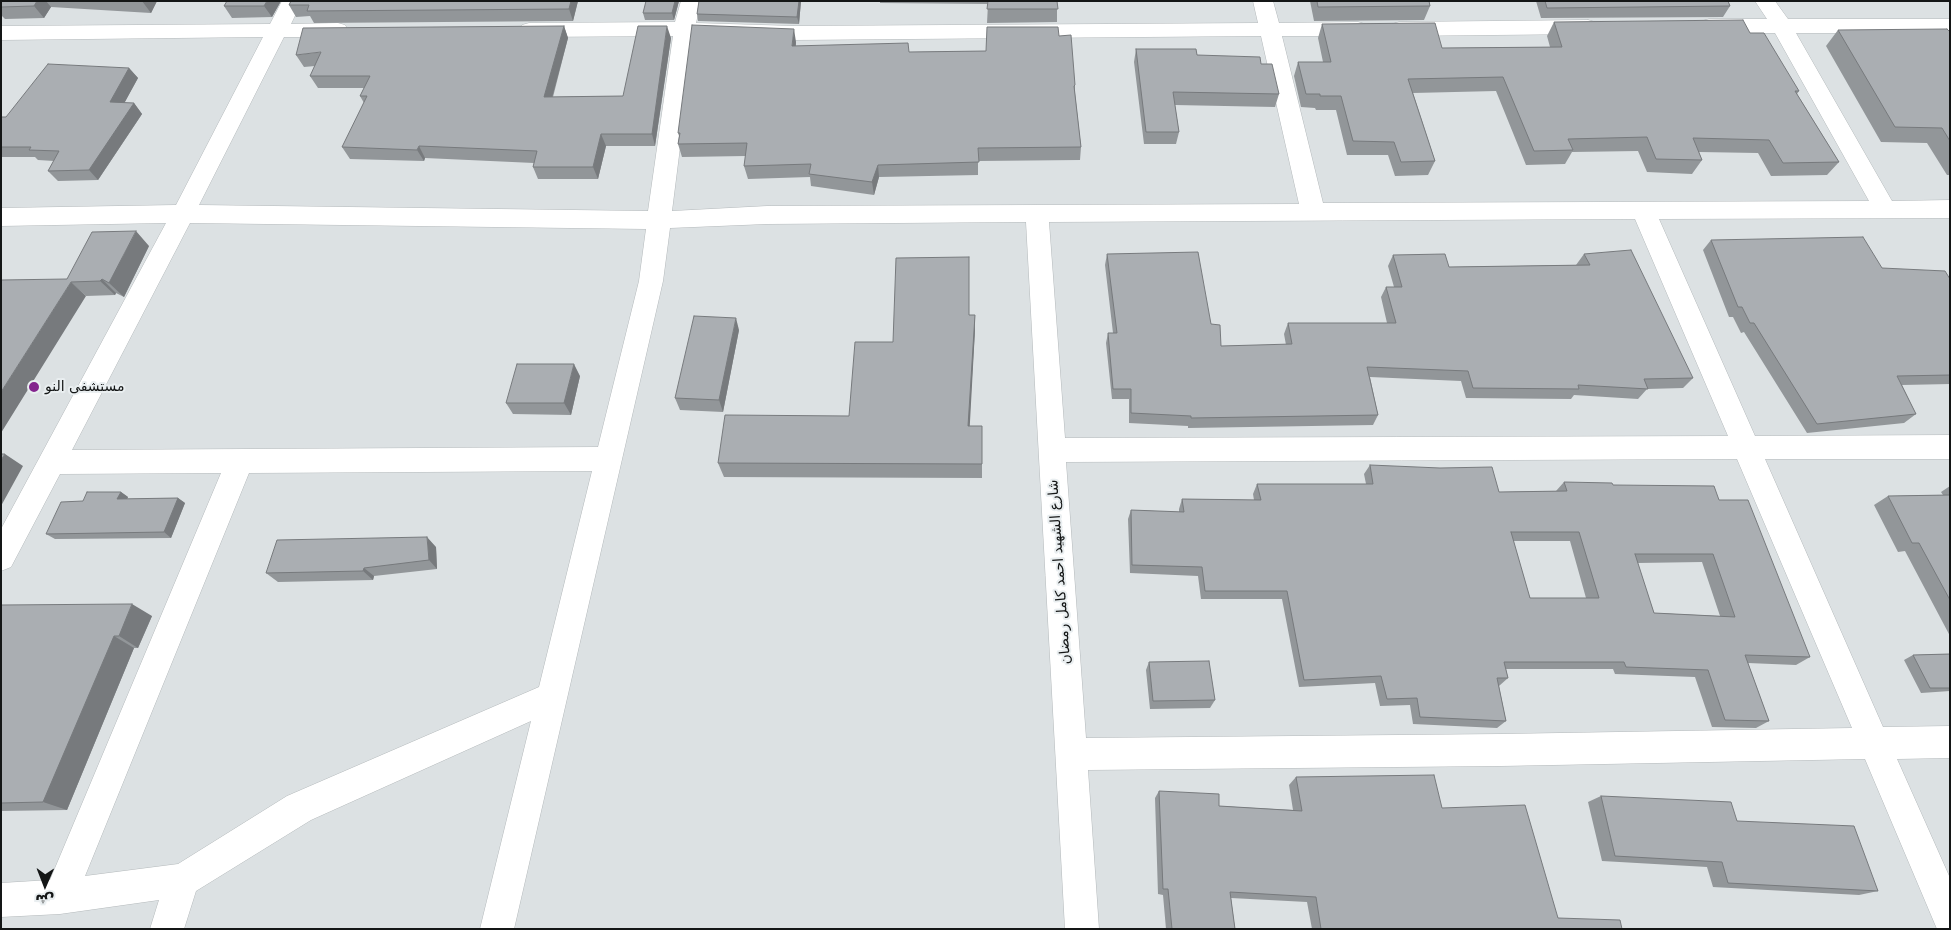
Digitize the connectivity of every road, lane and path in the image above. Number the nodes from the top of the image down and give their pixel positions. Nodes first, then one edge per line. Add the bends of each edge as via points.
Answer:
1 (292, 1) edge
2 (691, 1) edge
3 (1263, 1) edge
4 (1765, 1) edge
5 (1781, 25) junction
6 (1693, 26) edge
7 (1950, 26) edge
8 (1606, 27) edge
9 (684, 29) junction
10 (278, 30) junction
11 (358, 30) edge
12 (1270, 30) junction
13 (506, 31) edge
14 (1, 33) edge
15 (1885, 209) junction
16 (1643, 210) junction
17 (1950, 210) edge
18 (1313, 212) junction
19 (184, 214) junction
20 (1037, 214) junction
21 (1, 217) edge
22 (660, 220) junction
23 (1950, 448) edge
24 (1746, 449) junction
25 (1052, 450) junction
26 (608, 459) junction
27 (240, 460) junction
28 (54, 462) junction
29 (1, 558) edge
30 (553, 696) junction
31 (1872, 742) junction
32 (1950, 742) edge
33 (1071, 754) junction
34 (183, 880) junction
35 (60, 897) junction
36 (1, 900) edge
37 (1950, 918) edge
38 (167, 929) edge
39 (497, 929) edge
40 (1082, 929) edge

1 - 10 street
2 - 9 street
3 - 12 street
4 - 5 street
5 - 6 street
5 - 7 street
5 - 15 street
8 - 12 street
9 - 12 street via 794,33
9 - 13 street
9 - 22 street
10 - 11 street
10 - 14 street
10 - 19 street
12 - 18 street
15 - 16 street
15 - 17 street
16 - 18 street
16 - 24 street
18 - 20 street
19 - 21 street
19 - 22 street
19 - 28 street
20 - 22 street
20 - 25 street, شارع الشهيد احمد كامل رمضان
22 - 26 street via 652,281
23 - 24 street
24 - 25 street
24 - 31 street
25 - 33 street, شارع الشهيد احمد كامل رمضان
26 - 27 street
26 - 30 street
27 - 28 street
27 - 35 street
28 - 29 street
30 - 34 street via 299,808
30 - 39 street
31 - 32 street
31 - 33 street
31 - 37 street
33 - 40 street, شارع الشهيد احمد كامل رمضان
34 - 35 street
34 - 38 street
35 - 36 street

